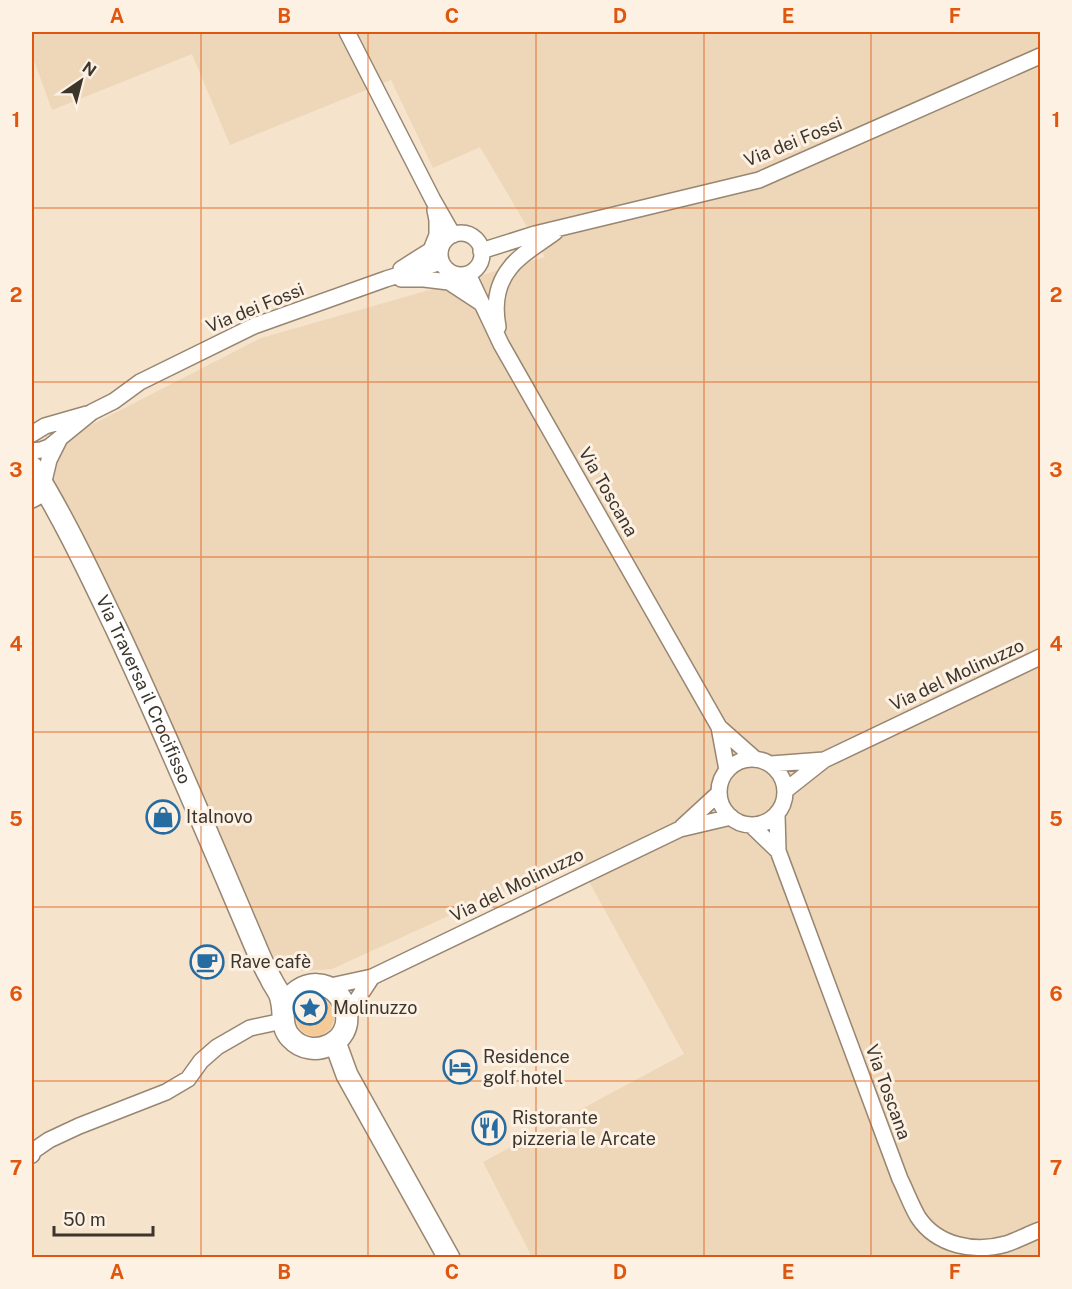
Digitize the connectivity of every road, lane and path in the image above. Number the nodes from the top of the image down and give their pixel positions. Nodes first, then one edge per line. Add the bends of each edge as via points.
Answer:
1 (347, 32) edge
2 (1041, 56) edge
3 (433, 200) junction
4 (561, 228) junction
5 (453, 235) junction
6 (481, 251) junction
7 (441, 262) junction
8 (468, 274) junction
9 (386, 279) junction
10 (481, 304) junction
11 (501, 344) junction
12 (92, 412) junction
13 (38, 426) edge
14 (32, 434) edge
15 (58, 440) junction
16 (32, 451) edge
17 (32, 467) edge
18 (40, 492) edge
19 (1041, 657) edge
20 (719, 727) junction
21 (754, 758) junction
22 (824, 760) junction
23 (771, 764) junction
24 (727, 770) junction
25 (786, 790) junction
26 (719, 793) junction
27 (777, 814) junction
28 (731, 817) junction
29 (751, 825) junction
30 (680, 829) junction
31 (778, 851) junction
32 (372, 977) junction
33 (326, 987) junction
34 (287, 1007) junction
35 (347, 1015) junction
36 (325, 1046) junction
37 (32, 1155) edge
38 (1041, 1230) edge
39 (449, 1257) edge

1 - 3 street
2 - 4 street, Via dei Fossi via 759,180
3 - 5 street
3 - 9 street via 437,235 431,250
4 - 6 street, Via dei Fossi
4 - 11 street via 510,267 499,288 495,310
5 - 6 street via 471,236
5 - 7 street via 443,243
6 - 8 street via 480,262
7 - 8 street via 455,274
7 - 9 street, Via dei Fossi
8 - 10 street, Via Toscana
9 - 10 street via 449,282
9 - 12 street, Via dei Fossi via 254,326 140,382
10 - 11 street, Via Toscana
11 - 20 street, Via Toscana
12 - 13 street, Via dei Fossi
12 - 15 street, Via dei Fossi
13 - 14 street, Via dei Fossi
15 - 16 street, Via dei Fossi
15 - 18 street, Via dei Fossi
17 - 18 street, Via Traversa il Crocifisso
18 - 34 street, Via Traversa il Crocifisso via 99,593 156,714 257,950
19 - 22 street, Via del Molinuzzo
20 - 21 street, Via Toscana
20 - 24 street, Via Toscana
21 - 23 street
21 - 24 street
22 - 23 street, Via del Molinuzzo
22 - 25 street, Via del Molinuzzo
23 - 25 street via 779,771
24 - 26 street
25 - 27 street
26 - 28 street via 720,802
26 - 30 street, Via del Molinuzzo
27 - 29 street via 770,821
27 - 31 street, Via Toscana
28 - 29 street
28 - 30 street, Via del Molinuzzo
29 - 31 street, Via Toscana
30 - 32 street, Via del Molinuzzo
31 - 38 street, Via Toscana via 900,1179 919,1218 935,1235 955,1245 980,1248 1005,1244
32 - 33 street, Via del Molinuzzo
32 - 35 street
33 - 34 street via 303,987
33 - 35 street via 340,998
34 - 36 street, Via Traversa il Crocifisso via 288,1035 292,1040 306,1048
34 - 37 street via 217,1047 188,1079 173,1088 79,1126 50,1140
35 - 36 street via 342,1034
36 - 39 street via 347,1075

